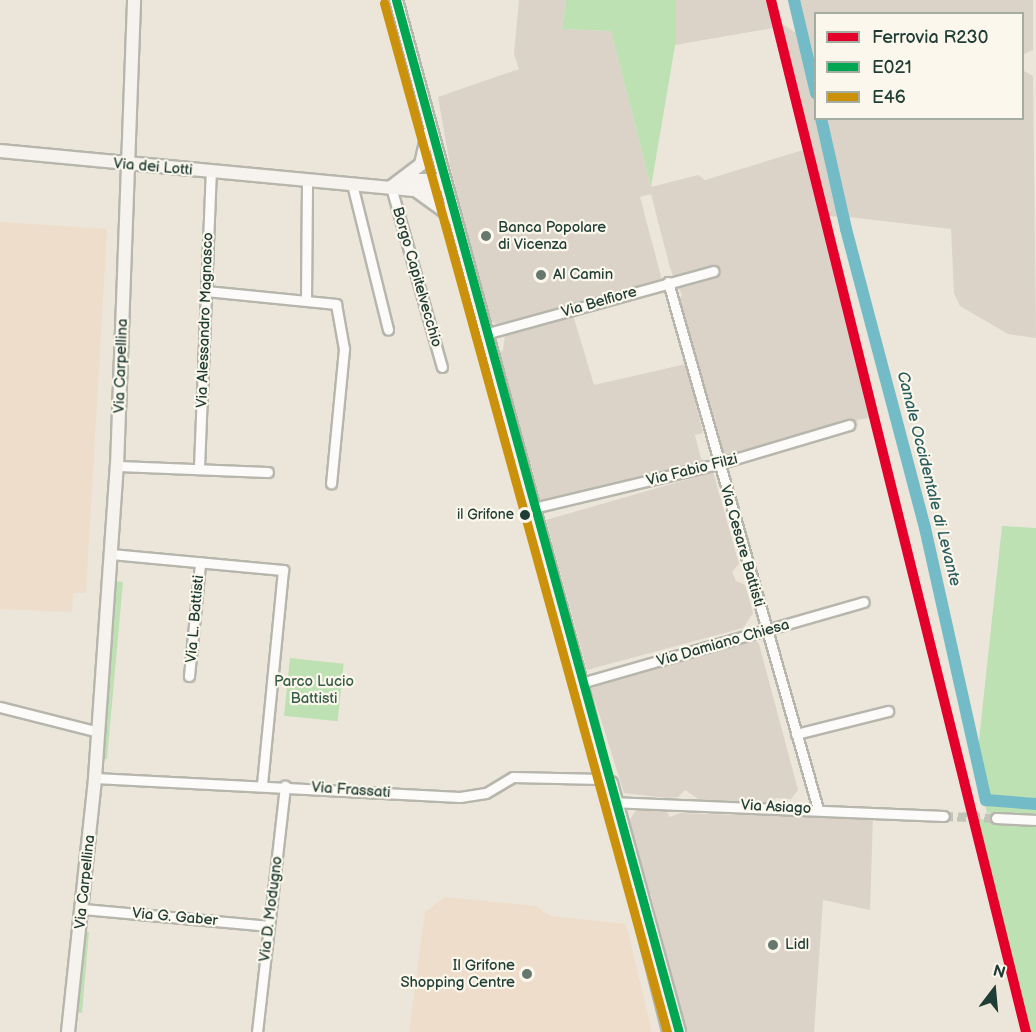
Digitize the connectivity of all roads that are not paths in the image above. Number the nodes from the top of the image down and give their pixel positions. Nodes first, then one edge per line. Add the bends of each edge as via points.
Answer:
1 (134, 0) edge
2 (396, 0) edge
3 (429, 121) junction
4 (0, 151) edge
5 (129, 165) junction
6 (211, 172) junction
7 (307, 179) junction
8 (444, 180) junction
9 (403, 181) junction
10 (352, 184) junction
11 (391, 187) junction
12 (414, 190) junction
13 (454, 218) junction
14 (713, 271) dead end
15 (668, 282) junction
16 (206, 291) junction
17 (306, 298) junction
18 (388, 330) dead end
19 (485, 334) junction
20 (442, 368) dead end
21 (849, 425) dead end
22 (718, 464) junction
23 (117, 466) junction
24 (199, 467) junction
25 (268, 472) dead end
26 (331, 483) dead end
27 (533, 508) junction
28 (110, 554) junction
29 (200, 563) junction
30 (864, 602) dead end
31 (767, 630) junction
32 (189, 676) dead end
33 (581, 683) junction
34 (0, 707) edge
35 (588, 710) junction
36 (888, 711) dead end
37 (99, 732) junction
38 (796, 734) junction
39 (95, 778) junction
40 (603, 779) junction
41 (262, 785) junction
42 (285, 786) junction
43 (612, 802) junction
44 (818, 809) junction
45 (944, 816) tunnel mouth
46 (996, 818) tunnel mouth
47 (1036, 820) edge
48 (82, 909) junction
49 (268, 926) junction
50 (68, 1032) edge
51 (257, 1032) edge
52 (669, 1032) edge
53 (679, 1032) edge

1 - 5 street, Via Carpellina
2 - 3 street
3 - 8 street
3 - 9 street via 422,164
4 - 5 street, Via dei Lotti
5 - 6 street, Via dei Lotti
5 - 23 street, Via Carpellina
6 - 7 street, Via dei Lotti
6 - 16 street, Via Alessandro Magnasco
7 - 10 street, Via dei Lotti
7 - 17 street
8 - 9 street
8 - 12 street via 433,189
8 - 13 street
9 - 11 street
10 - 11 street, Via dei Lotti
10 - 18 street
11 - 12 street, Via dei Lotti
11 - 20 street, Borgo Capitelvecchio
12 - 13 street via 436,201
13 - 19 street
14 - 15 street, Via Belfiore
15 - 19 street, Via Belfiore
15 - 22 street, Via Cesare Battisti
16 - 17 street
16 - 24 street, Via Alessandro Magnasco
17 - 26 street via 336,304 343,328
19 - 27 street
21 - 22 street, Via Fabio Filzi
22 - 27 street, Via Fabio Filzi
22 - 31 street, Via Cesare Battisti
23 - 24 street
23 - 28 street, Via Carpellina
24 - 25 street
27 - 33 street
28 - 29 street, Via L. Battisti
28 - 37 street, Via Carpellina
29 - 32 street, Via L. Battisti
29 - 41 street, Via L. Battisti via 283,570
30 - 31 street, Via Damiano Chiesa
31 - 33 street, Via Damiano Chiesa
31 - 38 street, Via Cesare Battisti
33 - 35 street
34 - 37 street
35 - 40 street
35 - 43 street
36 - 38 street
37 - 39 street, Via Carpellina
38 - 44 street, Via Cesare Battisti
39 - 41 street, Via Frassati
39 - 48 street, Via Carpellina
40 - 42 street, Via Frassati via 513,777 486,793 460,797
40 - 43 street
41 - 42 street, Via Frassati
42 - 49 street, Via D. Modugno
43 - 44 street, Via Asiago
43 - 52 street
43 - 53 street
44 - 45 street, Via Asiago
46 - 47 street
48 - 49 street, Via G. Gaber
48 - 50 street, Via Carpellina
49 - 51 street, Via D. Modugno

